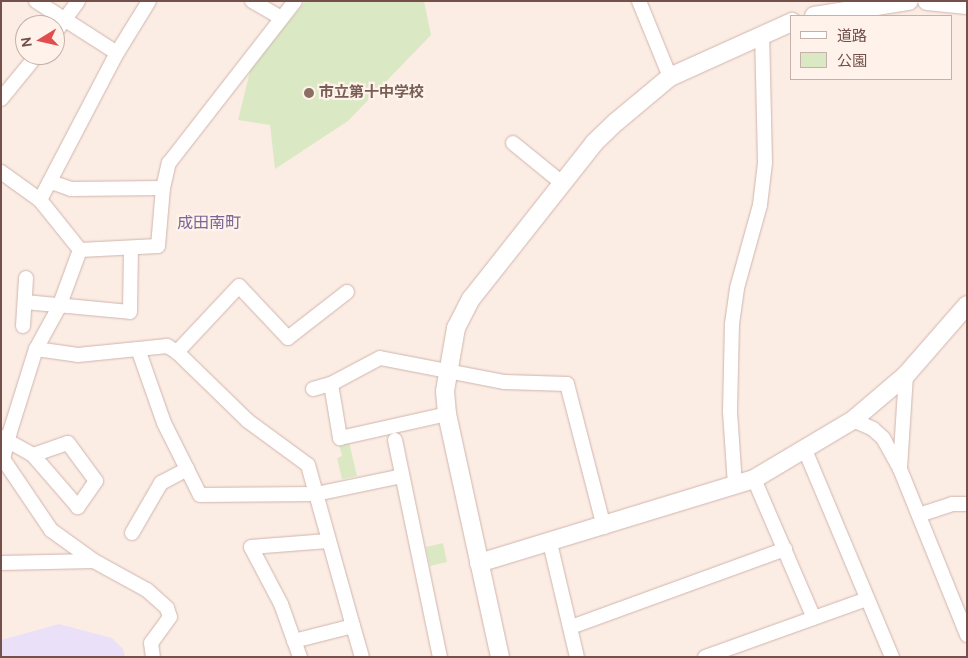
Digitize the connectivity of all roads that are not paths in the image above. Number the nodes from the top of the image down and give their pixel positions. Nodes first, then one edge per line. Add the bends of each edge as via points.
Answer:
1 (36, 1) edge
2 (78, 1) edge
3 (149, 1) edge
4 (252, 1) edge
5 (295, 1) edge
6 (639, 1) edge
7 (909, 1) edge
8 (927, 1) edge
9 (967, 5) edge
10 (56, 15) edge
11 (820, 15) edge
12 (282, 18) junction
13 (65, 20) edge
14 (65, 22) edge
15 (790, 23) edge
16 (762, 34) junction
17 (117, 53) junction
18 (29, 65) edge
19 (670, 77) junction
20 (1, 99) edge
21 (513, 143) dead end
22 (1, 172) edge
23 (51, 182) junction
24 (562, 183) junction
25 (163, 188) junction
26 (40, 200) junction
27 (131, 248) junction
28 (80, 250) junction
29 (26, 278) dead end
30 (347, 292) dead end
31 (25, 302) junction
32 (967, 305) edge
33 (59, 307) junction
34 (23, 326) dead end
35 (36, 349) junction
36 (138, 349) junction
37 (177, 352) junction
38 (447, 372) junction
39 (906, 375) junction
40 (331, 384) junction
41 (313, 389) dead end
42 (447, 414) junction
43 (852, 420) junction
44 (6, 438) edge
45 (395, 440) dead end
46 (805, 450) junction
47 (33, 456) junction
48 (187, 468) junction
49 (900, 468) junction
50 (402, 476) junction
51 (754, 479) junction
52 (735, 485) junction
53 (316, 494) junction
54 (967, 504) edge
55 (919, 515) junction
56 (604, 526) junction
57 (132, 533) dead end
58 (328, 541) junction
59 (550, 543) junction
60 (785, 549) junction
61 (94, 561) junction
62 (1, 563) edge
63 (479, 563) junction
64 (867, 599) junction
65 (814, 618) junction
66 (353, 626) junction
67 (570, 627) junction
68 (967, 635) edge
69 (294, 641) junction
70 (153, 657) edge
71 (300, 657) edge
72 (362, 657) edge
73 (440, 657) edge
74 (500, 657) edge
75 (577, 657) edge
76 (705, 657) edge
77 (892, 657) edge

1 - 10 street
2 - 13 street
3 - 17 street
4 - 12 street
5 - 12 street
6 - 19 street
7 - 11 street
8 - 9 street
12 - 25 street via 169,163
14 - 17 street
15 - 16 street
16 - 19 street
16 - 52 street via 765,163 760,205 737,288 732,324 730,411
17 - 23 street
18 - 20 street
19 - 24 street via 594,143
21 - 24 street
22 - 26 street
23 - 25 street via 71,189
23 - 26 street
24 - 38 street via 471,299 456,328
25 - 27 street via 158,246
26 - 28 street
27 - 28 street
27 - 33 street via 130,312
28 - 33 street
29 - 31 street
30 - 37 street via 288,338 239,286
31 - 33 street
31 - 34 street
32 - 39 street
33 - 35 street
35 - 36 street via 78,355
35 - 44 street
36 - 37 street via 167,346
36 - 48 street via 164,423
37 - 53 street via 248,422 308,465
38 - 40 street via 380,358
38 - 42 street
38 - 56 street via 505,382 567,384
39 - 43 street
39 - 49 street
40 - 41 street
40 - 42 street via 340,438
42 - 63 street
43 - 46 street
43 - 49 street via 873,429 883,438
44 - 47 street
44 - 61 street via 3,460 36,512 51,530
45 - 50 street
46 - 51 street
46 - 64 street
47 - 47 street via 68,443 96,481 78,507
48 - 53 street via 200,495
48 - 57 street via 161,482
49 - 55 street
50 - 53 street
50 - 73 street
51 - 52 street
51 - 60 street
52 - 56 street
53 - 58 street
54 - 55 street via 952,504
55 - 68 street
56 - 59 street
58 - 66 street
58 - 69 street via 250,547 281,604
59 - 63 street
59 - 67 street
60 - 65 street
60 - 67 street
61 - 62 street
61 - 70 street via 147,590 167,608 170,617 151,643
63 - 74 street
64 - 65 street
64 - 77 street
65 - 76 street
66 - 69 street
66 - 72 street
67 - 75 street
69 - 71 street

